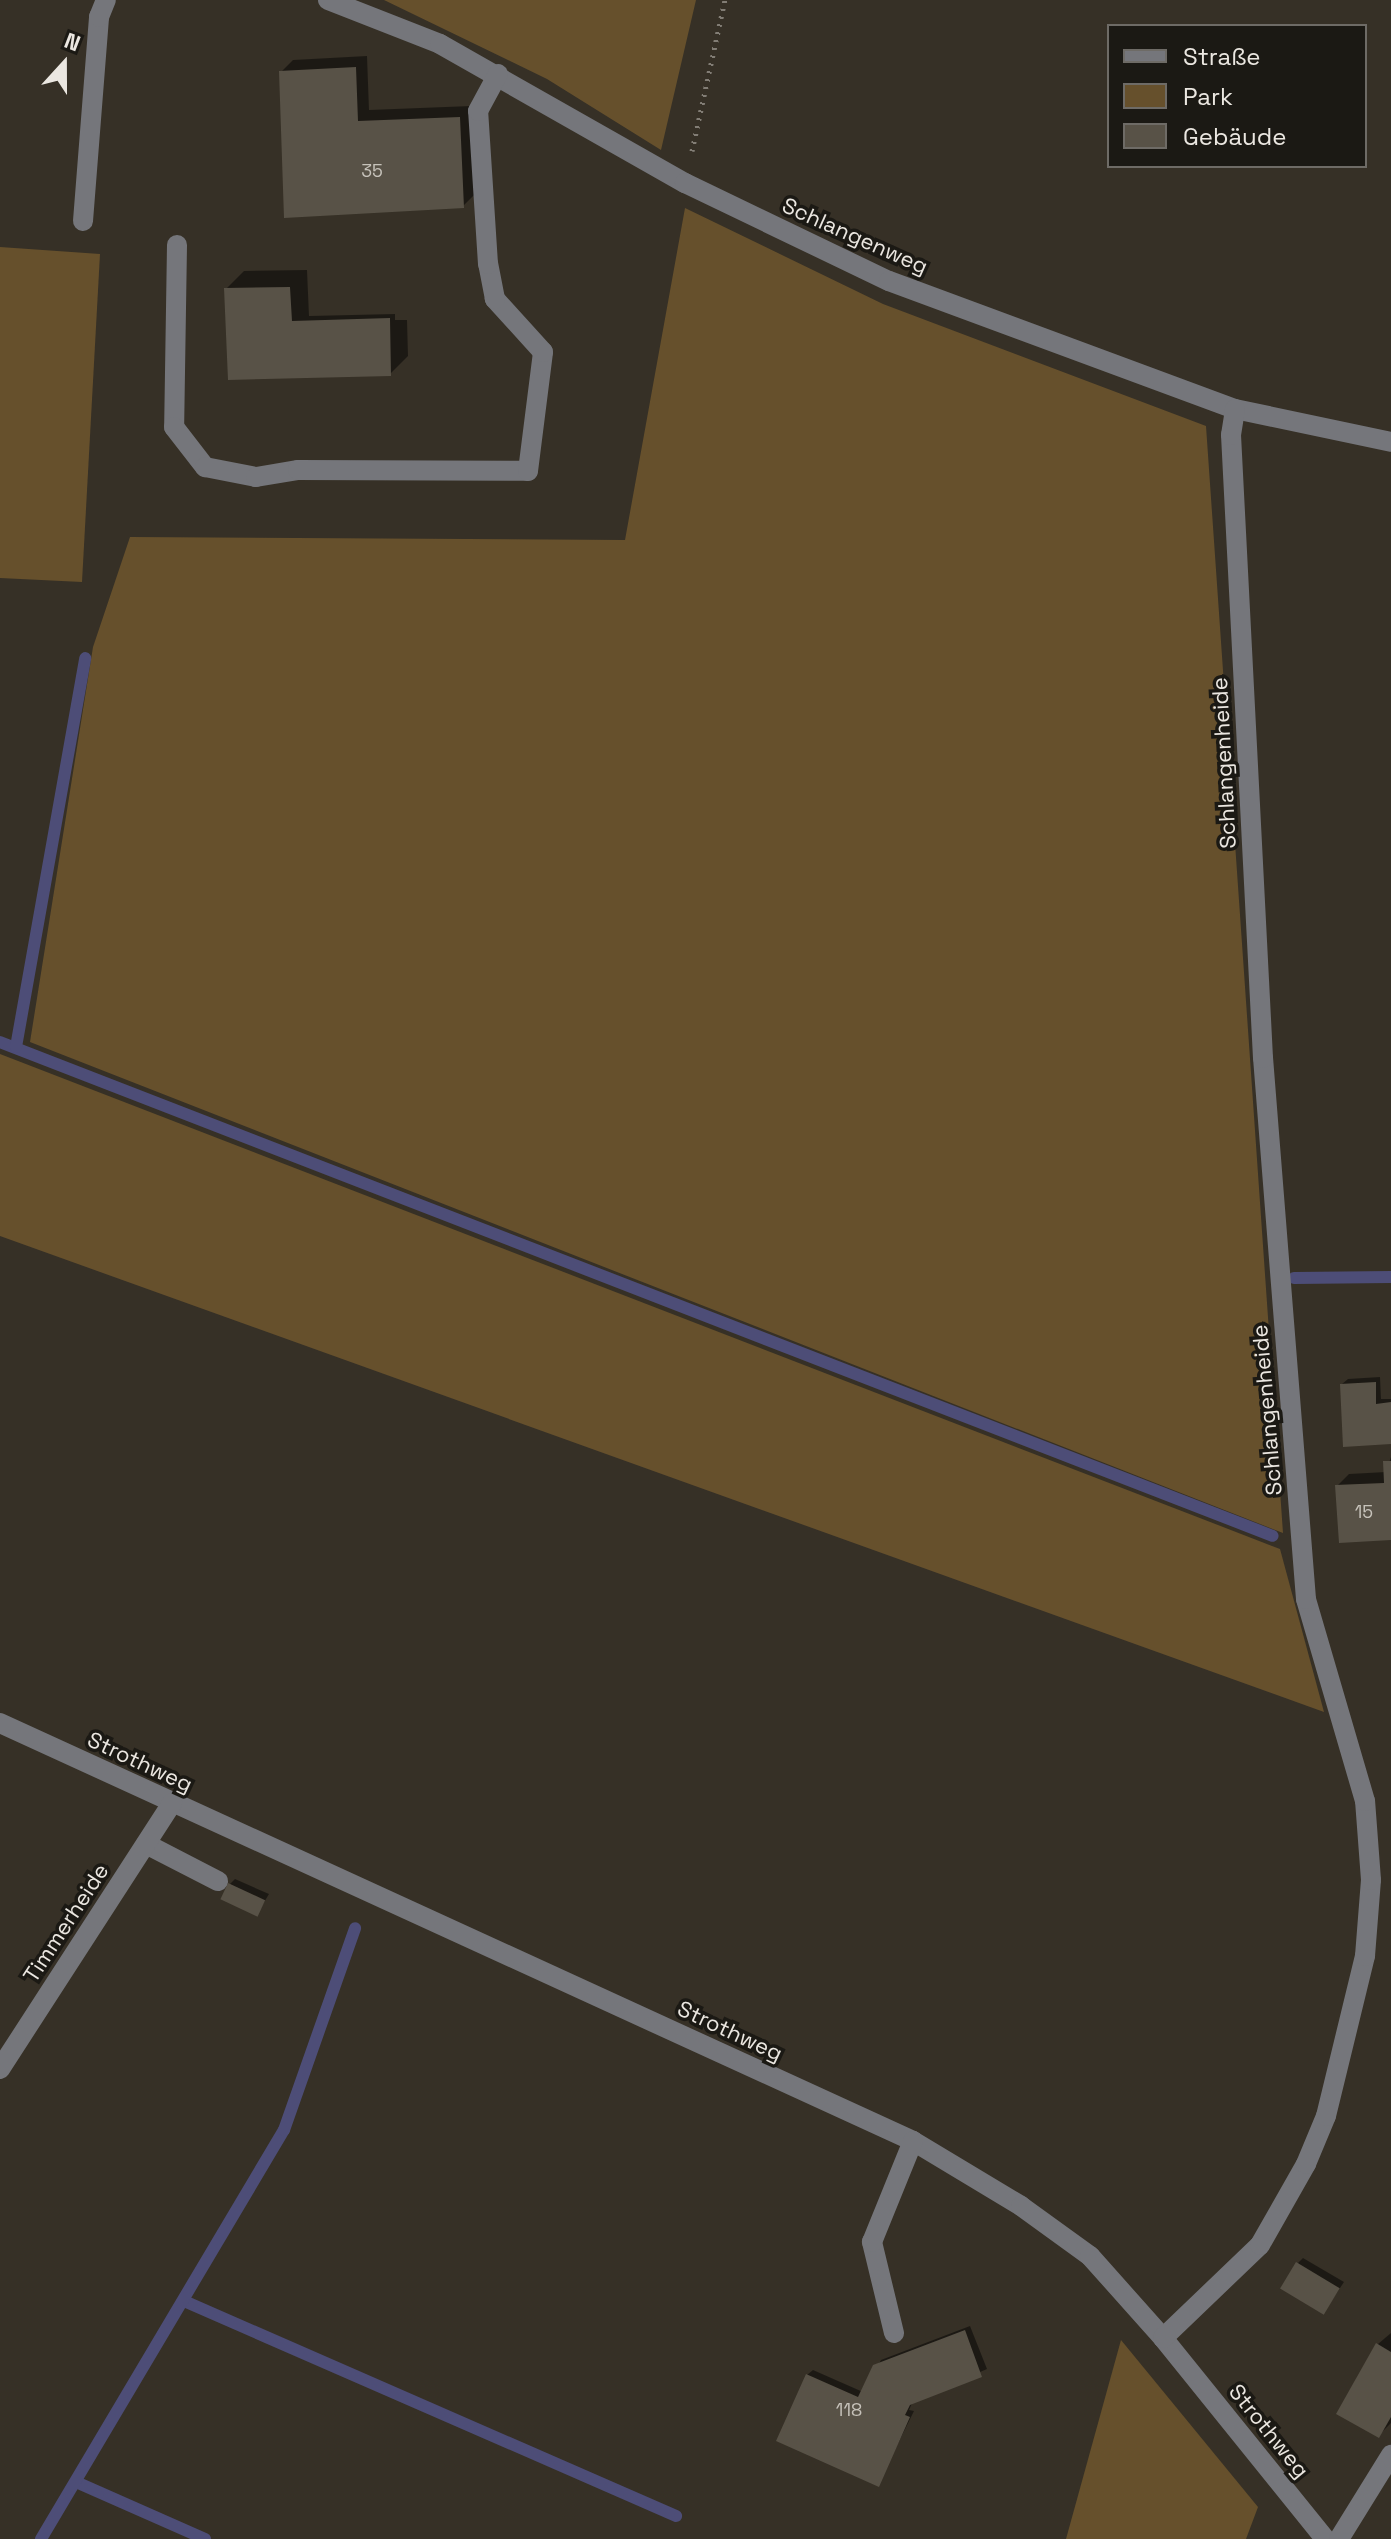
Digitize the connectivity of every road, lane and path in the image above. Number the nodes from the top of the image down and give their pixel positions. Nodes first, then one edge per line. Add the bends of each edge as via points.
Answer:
1 (106, 0) edge
2 (328, 0) edge
3 (725, 0) edge
4 (498, 74) junction
5 (685, 183) junction
6 (83, 221) dead end
7 (177, 245) dead end
8 (1235, 409) junction
9 (1391, 442) edge
10 (0, 1723) edge
11 (172, 1803) junction
12 (146, 1844) junction
13 (218, 1881) dead end
14 (0, 2069) edge
15 (913, 2141) junction
16 (894, 2333) dead end
17 (1163, 2338) junction
18 (1391, 2455) edge
19 (1325, 2539) edge
20 (1339, 2539) edge

1 - 6 street via 99,17
2 - 4 street, Schlangenweg via 440,44
3 - 5 path
4 - 5 street, Schlangenweg
4 - 7 street via 478,111 488,264 495,299 543,352 528,471 298,470 256,477 205,467 174,427
5 - 8 street, Schlangenweg via 889,281
8 - 9 street, Schlangenweg
8 - 17 street, Schlangenheide via 1231,435 1263,1058 1306,1599 1365,1801 1371,1880 1365,1956 1326,2116 1306,2164 1260,2245
10 - 11 street, Strothweg
11 - 12 street, Timmerheide
11 - 15 street, Strothweg
12 - 13 street
12 - 14 street, Timmerheide
15 - 16 street via 872,2242
15 - 17 street, Strothweg via 1021,2206 1090,2256
17 - 19 street, Strothweg
18 - 20 street

